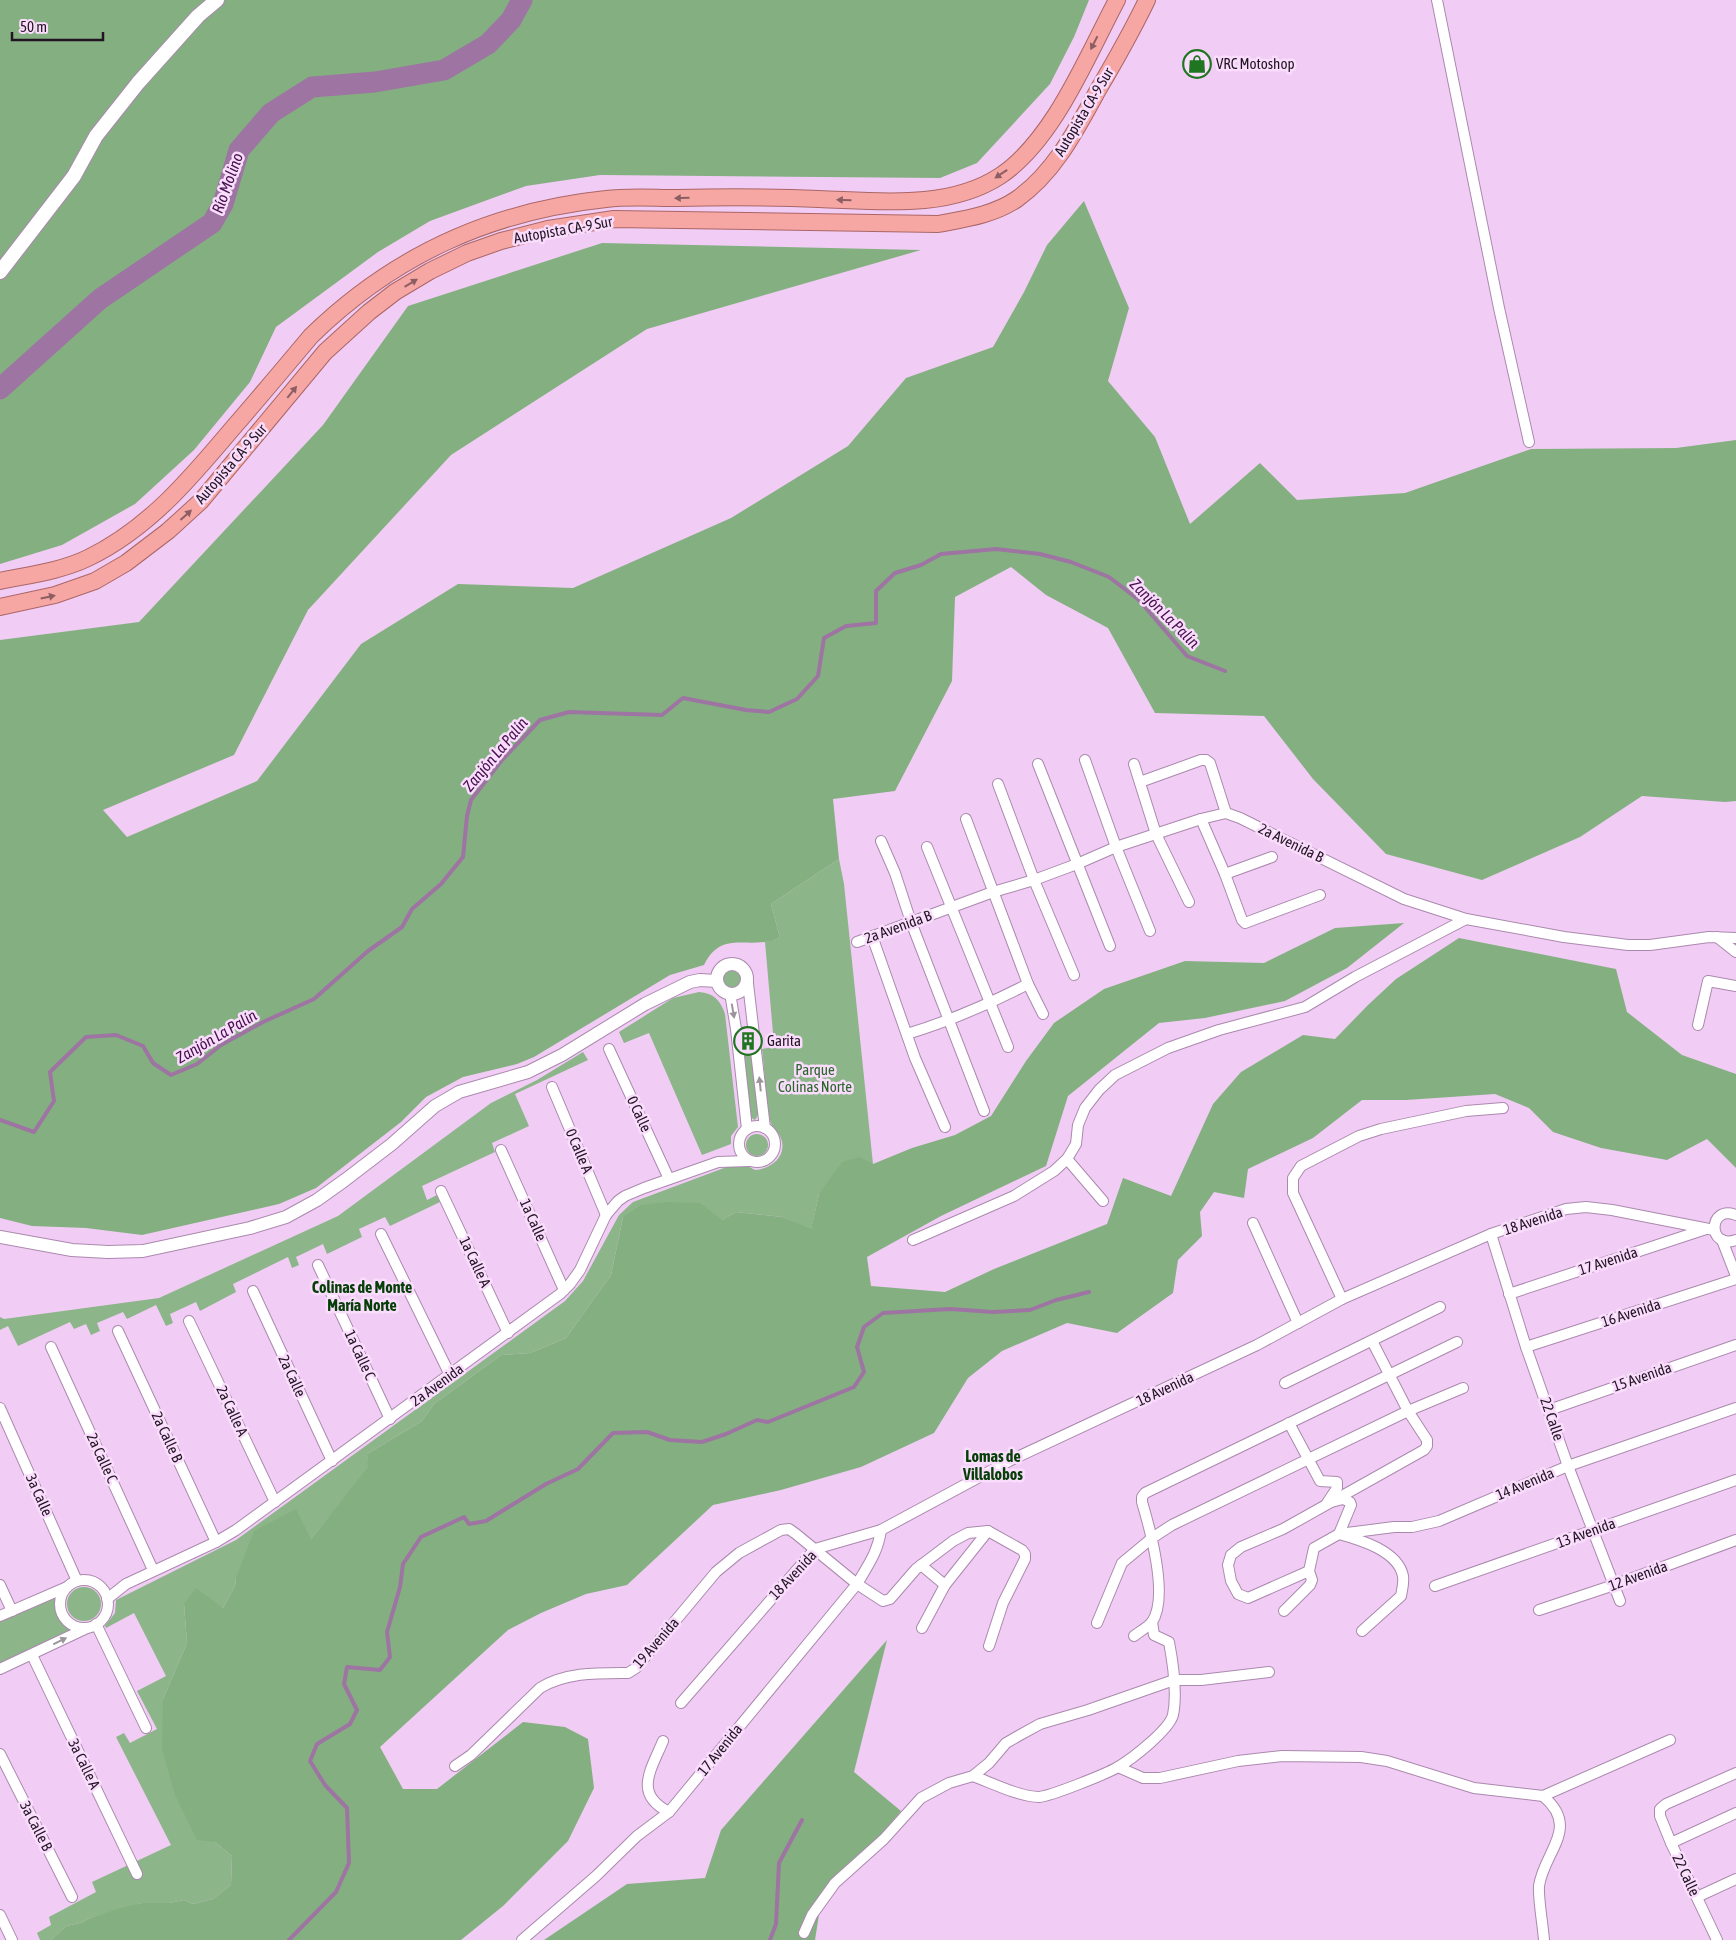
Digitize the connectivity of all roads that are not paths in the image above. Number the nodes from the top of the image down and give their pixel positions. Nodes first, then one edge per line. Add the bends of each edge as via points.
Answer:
1 (217, 0) edge
2 (1117, 0) edge
3 (1147, 0) edge
4 (1437, 0) edge
5 (0, 272) edge
6 (1529, 442) dead end
7 (0, 581) edge
8 (0, 607) edge
9 (1085, 760) dead end
10 (1038, 764) dead end
11 (1134, 764) dead end
12 (1140, 782) junction
13 (998, 784) dead end
14 (1226, 813) junction
15 (966, 818) dead end
16 (1201, 819) junction
17 (1156, 834) junction
18 (881, 841) dead end
19 (927, 847) dead end
20 (1116, 847) junction
21 (1272, 857) dead end
22 (1077, 864) junction
23 (1225, 874) junction
24 (1034, 880) junction
25 (993, 892) junction
26 (1320, 895) dead end
27 (1189, 902) dead end
28 (950, 908) junction
29 (1466, 919) junction
30 (911, 922) junction
31 (1150, 931) dead end
32 (872, 936) junction
33 (1717, 937) junction
34 (1736, 938) edge
35 (857, 942) dead end
36 (1110, 946) dead end
37 (1736, 952) edge
38 (747, 975) junction
39 (1074, 975) dead end
40 (717, 981) junction
41 (1028, 984) junction
42 (1736, 986) edge
43 (730, 993) junction
44 (990, 1004) junction
45 (1043, 1014) dead end
46 (949, 1021) junction
47 (1698, 1025) dead end
48 (754, 1026) junction
49 (736, 1030) junction
50 (907, 1034) junction
51 (1008, 1047) dead end
52 (609, 1049) dead end
53 (552, 1087) dead end
54 (1504, 1108) dead end
55 (984, 1111) dead end
56 (946, 1127) dead end
57 (765, 1128) junction
58 (747, 1129) junction
59 (739, 1140) junction
60 (502, 1150) dead end
61 (1067, 1159) junction
62 (748, 1161) junction
63 (718, 1162) junction
64 (669, 1178) junction
65 (442, 1191) dead end
66 (1102, 1201) dead end
67 (1736, 1214) edge
68 (606, 1215) junction
69 (1253, 1223) dead end
70 (1710, 1229) junction
71 (381, 1234) dead end
72 (1491, 1234) junction
73 (0, 1237) edge
74 (914, 1240) dead end
75 (1722, 1240) junction
76 (1736, 1240) edge
77 (318, 1265) dead end
78 (1736, 1278) edge
79 (253, 1290) dead end
80 (564, 1290) junction
81 (1509, 1294) junction
82 (1342, 1299) junction
83 (1440, 1307) dead end
84 (189, 1321) dead end
85 (1298, 1323) junction
86 (118, 1332) dead end
87 (508, 1333) junction
88 (1372, 1341) junction
89 (1457, 1342) dead end
90 (1736, 1345) edge
91 (51, 1347) dead end
92 (1526, 1347) junction
93 (1389, 1374) junction
94 (450, 1376) junction
95 (1286, 1383) dead end
96 (1463, 1388) dead end
97 (0, 1408) edge
98 (1736, 1408) edge
99 (1549, 1410) junction
100 (1408, 1412) junction
101 (390, 1419) junction
102 (1289, 1424) junction
103 (1309, 1459) junction
104 (332, 1461) junction
105 (1568, 1466) junction
106 (1736, 1480) edge
107 (275, 1502) junction
108 (1327, 1503) junction
109 (881, 1530) junction
110 (988, 1531) junction
111 (1593, 1531) junction
112 (1339, 1534) junction
113 (1152, 1538) junction
114 (1736, 1540) edge
115 (216, 1542) junction
116 (815, 1549) junction
117 (921, 1565) junction
118 (153, 1570) junction
119 (1309, 1571) junction
120 (77, 1581) junction
121 (126, 1584) junction
122 (857, 1584) junction
123 (0, 1585) edge
124 (945, 1585) junction
125 (1614, 1585) junction
126 (68, 1586) junction
127 (1435, 1586) dead end
128 (101, 1587) junction
129 (107, 1599) junction
130 (1620, 1601) dead end
131 (1539, 1610) dead end
132 (12, 1611) junction
133 (1284, 1611) dead end
134 (0, 1616) edge
135 (1152, 1622) junction
136 (1097, 1623) dead end
137 (92, 1626) junction
138 (922, 1628) dead end
139 (1362, 1632) dead end
140 (1134, 1636) dead end
141 (988, 1646) dead end
142 (32, 1655) junction
143 (0, 1669) edge
144 (1269, 1672) dead end
145 (1174, 1680) junction
146 (681, 1704) dead end
147 (146, 1728) dead end
148 (1670, 1740) dead end
149 (663, 1741) dead end
150 (0, 1754) edge
151 (455, 1766) dead end
152 (1118, 1767) junction
153 (1736, 1772) edge
154 (973, 1776) junction
155 (1543, 1796) junction
156 (669, 1812) junction
157 (1736, 1813) edge
158 (1671, 1843) junction
159 (137, 1874) dead end
160 (1736, 1879) edge
161 (72, 1897) dead end
162 (1697, 1897) junction
163 (0, 1915) edge
164 (804, 1934) dead end
165 (12, 1940) edge
166 (522, 1940) edge
167 (1544, 1940) edge
168 (1717, 1940) edge

1 - 5 main road via 198,16 138,83 96,136 74,176
2 -> 7 highway, Autopista CA-9 Sur via 1045,130 1023,158 973,190 928,199 889,201 764,197 608,198 542,208 494,221 421,254 385,275 331,317 157,512 113,545 86,559
8 -> 3 highway, Autopista CA-9 Sur via 55,595 95,581 126,563 201,501 325,352 368,312 430,271 467,253 548,229 614,219 938,224 1005,206 1042,178 1065,148
4 - 6 street
9 - 20 street
10 - 22 street
11 - 12 street
12 - 14 street via 1206,760 1210,763
12 - 17 street
13 - 24 street
14 - 16 street, 2a Avenida B
14 - 29 street, 2a Avenida B via 1404,899
15 - 25 street
16 - 17 street, 2a Avenida B
16 - 23 street
17 - 20 street, 2a Avenida B
17 - 27 street
18 - 30 street
19 - 28 street
20 - 22 street, 2a Avenida B
20 - 31 street
21 - 23 street
22 - 24 street, 2a Avenida B
22 - 36 street
23 - 26 street via 1245,923
24 - 25 street, 2a Avenida B
24 - 39 street
25 - 28 street, 2a Avenida B
25 - 41 street
28 - 30 street, 2a Avenida B
28 - 44 street
29 - 33 street, 2a Avenida B via 1628,945
29 - 61 street via 1305,1007 1177,1045 1115,1075 1084,1108 1076,1144
30 - 32 street, 2a Avenida B
30 - 46 street
32 - 35 street, 2a Avenida B
32 - 50 street
33 - 34 street, 2a Avenida B
33 - 37 street
38 - 40 street via 742,967 732,964 722,967
38 - 43 street via 744,989
38 - 48 street
40 - 43 street via 722,990
40 - 73 street via 690,982 645,1004 528,1072 459,1092 430,1110 345,1180 286,1217 143,1252 72,1250
41 - 44 street
41 - 45 street
42 - 47 street via 1708,981
43 -> 49 street
44 - 46 street
44 - 51 street
46 - 50 street
46 - 55 street
48 - 49 street
57 -> 48 street
49 - 58 street
50 - 56 street
52 - 64 street, 0 Calle
53 - 68 street, 0 Calle A
54 - 82 street via 1466,1111 1381,1129 1359,1136 1301,1166 1293,1178 1293,1193
57 - 58 street
57 - 62 street via 773,1135 774,1152 766,1161
58 - 59 street
59 - 62 street via 740,1152
59 - 63 street, 2a Avenida
60 - 80 street, 1a Calle
61 - 66 street
61 - 74 street via 1014,1196
62 - 63 street, 2a Avenida
63 - 64 street, 2a Avenida
64 - 68 street, 2a Avenida via 625,1196
65 - 87 street, 1a Calle A
67 - 70 street via 1720,1216
68 - 80 street, 2a Avenida via 580,1270
69 - 85 street
70 - 72 street, 18 Avenida via 1586,1207 1566,1209
70 - 75 street
70 - 81 street, 17 Avenida
71 - 94 street
72 - 81 street, 22 Calle
72 - 82 street, 18 Avenida
75 - 76 street
75 - 78 street
77 - 101 street, 1a Calle C
78 - 92 street, 16 Avenida
79 - 104 street, 2a Calle
80 - 87 street, 2a Avenida
81 - 92 street, 22 Calle
82 - 85 street, 18 Avenida
83 - 88 street
84 - 107 street, 2a Calle A
85 - 109 street, 18 Avenida via 1009,1461
86 - 115 street, 2a Calle B
87 - 94 street, 2a Avenida
88 - 93 street
88 - 95 street
89 - 93 street
90 - 99 street, 15 Avenida
91 - 118 street, 2a Calle C
92 - 99 street, 22 Calle
93 - 100 street
93 - 102 street
94 - 101 street, 2a Avenida
96 - 100 street
97 - 120 street, 3a Calle
98 - 105 street, 14 Avenida
99 - 105 street, 22 Calle
100 - 103 street
100 - 108 street via 1427,1440 1424,1450
101 - 104 street, 2a Avenida
102 - 103 street
102 - 113 street via 1145,1492 1142,1502
103 - 108 street via 1320,1481 1337,1482 1337,1488
103 - 113 street via 1172,1525
104 - 107 street, 2a Avenida
105 - 111 street, 22 Calle
105 - 112 street, 14 Avenida via 1439,1521
106 - 111 street, 13 Avenida
107 - 115 street, 2a Avenida
108 - 112 street via 1343,1499 1350,1502
108 - 119 street via 1283,1529 1241,1547 1231,1555 1228,1565 1238,1594 1248,1598
109 - 116 street, 18 Avenida
109 - 122 street, 17 Avenida via 879,1545
110 - 117 street via 968,1533
110 - 124 street
110 - 141 street via 1022,1550 1025,1559 1003,1603
111 - 125 street, 22 Calle
111 - 127 street, 13 Avenida
112 - 119 street, 14 Avenida via 1314,1548
112 - 139 street via 1359,1539 1386,1554 1403,1577 1401,1596
113 - 135 street via 1159,1600
113 - 136 street via 1122,1563
114 - 125 street, 12 Avenida
115 - 118 street, 2a Avenida
116 - 122 street
116 - 146 street, 18 Avenida
116 - 151 street, 19 Avenida via 789,1529 781,1530 739,1553 716,1572 636,1668 628,1673 567,1676 552,1681 540,1688 471,1755
117 - 122 street via 890,1599 883,1601
117 - 124 street
118 - 121 street, 2a Avenida
119 - 133 street via 1310,1585
120 - 126 street
120 - 128 street via 90,1580
121 - 128 street, 2a Avenida
121 - 129 street, 2a Avenida
122 - 156 street, 17 Avenida
123 - 132 street
124 - 138 street
125 - 130 street, 22 Calle
125 - 131 street, 12 Avenida
126 - 132 street
126 - 137 street via 60,1600 63,1614 73,1625
128 - 129 street
129 - 137 street via 105,1615
132 - 134 street
135 - 140 street
135 - 145 street via 1154,1636 1169,1642
142 -> 137 street
137 - 147 street
142 - 143 street
142 - 159 street, 3a Calle A
144 - 145 street
145 - 152 street via 1173,1717 1160,1734
145 - 154 street via 1040,1724 1006,1743
148 - 155 street
149 - 156 street via 647,1787 649,1797
150 - 161 street, 3a Calle B
152 - 154 street via 1040,1797
152 - 155 street via 1143,1778 1160,1778 1238,1760 1282,1756 1361,1757 1387,1761 1474,1788
153 - 158 street, 22 Calle via 1660,1809
154 - 164 street via 921,1798 884,1839 835,1883 812,1915
155 - 167 street via 1561,1823 1559,1838 1539,1886
156 - 166 street, 17 Avenida
157 - 158 street
158 - 162 street, 22 Calle
160 - 162 street
162 - 168 street, 22 Calle
163 - 165 street

